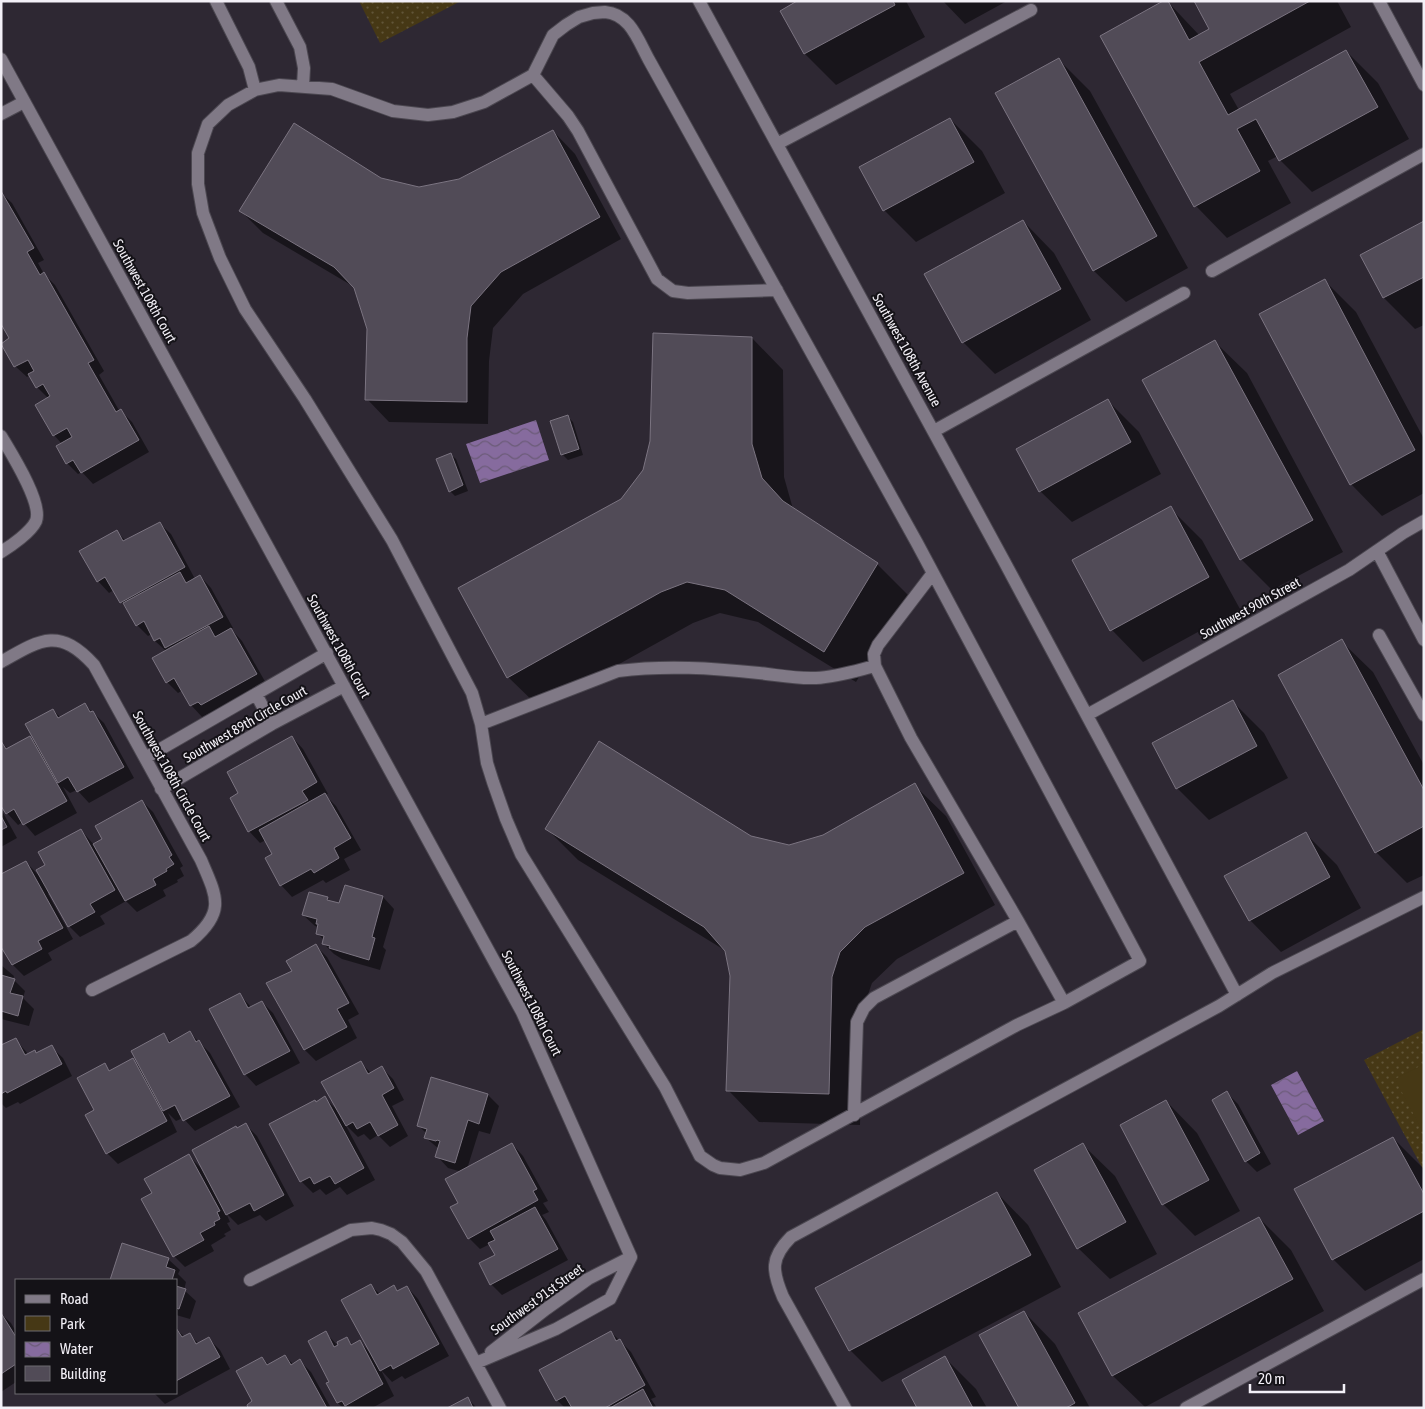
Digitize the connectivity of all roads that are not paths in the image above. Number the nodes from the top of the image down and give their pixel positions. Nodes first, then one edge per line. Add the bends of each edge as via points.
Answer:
1 (276, 1) edge
2 (699, 1) edge
3 (1395, 1) edge
4 (219, 2) edge
5 (1381, 5) edge
6 (1030, 10) dead end
7 (1, 59) edge
8 (533, 75) junction
9 (1424, 85) edge
10 (303, 86) junction
11 (255, 90) junction
12 (24, 102) junction
13 (1, 114) edge
14 (777, 144) junction
15 (1424, 154) edge
16 (1212, 271) dead end
17 (777, 290) junction
18 (1184, 293) dead end
19 (934, 431) junction
20 (1, 436) edge
21 (1424, 521) edge
22 (1377, 551) junction
23 (1, 552) edge
24 (933, 573) junction
25 (1379, 635) dead end
26 (1424, 640) edge
27 (326, 654) junction
28 (1, 662) edge
29 (875, 666) junction
30 (344, 686) junction
31 (256, 694) junction
32 (1087, 715) junction
33 (1424, 715) edge
34 (272, 724) junction
35 (481, 724) junction
36 (145, 758) junction
37 (161, 789) junction
38 (1424, 897) edge
39 (1018, 921) junction
40 (92, 990) dead end
41 (1237, 994) junction
42 (1064, 1003) junction
43 (854, 1115) junction
44 (631, 1257) junction
45 (1424, 1279) edge
46 (250, 1280) dead end
47 (476, 1363) junction
48 (500, 1408) edge
49 (845, 1408) edge
50 (1186, 1408) edge

1 - 10 street via 300,47
2 - 14 street, Southwest 108th Avenue
3 - 5 street
4 - 11 street via 249,67
5 - 9 street
6 - 14 street
7 - 12 street, Southwest 108th Court
8 - 10 street via 484,102 428,116 393,111 332,89
8 - 17 street via 578,131 656,279 673,291 688,293
8 - 17 street via 553,34 579,18 605,12 618,15 628,23
10 - 11 street via 280,85
11 - 35 street via 228,105 208,124 198,153 198,184 203,213 220,258 245,308 392,540 472,693
12 - 13 street
12 - 27 street, Southwest 108th Court
14 - 19 street, Southwest 108th Avenue
15 - 16 street
17 - 24 street
18 - 19 street
19 - 32 street, Southwest 108th Avenue
20 - 23 street via 34,497 36,509 36,521
21 - 22 street, Southwest 90th Street
22 - 26 street
22 - 32 street, Southwest 90th Street via 1350,570
24 - 29 street via 878,645 874,654
24 - 42 street via 1140,962
25 - 33 street
27 - 30 street, Southwest 108th Court
27 - 31 street, Southwest 89th Circle Court
28 - 36 street, Southwest 108th Circle Court via 46,641 58,640 74,646 94,665
29 - 35 street via 814,678 710,669 618,671
29 - 39 street via 911,738
30 - 34 street, Southwest 89th Circle Court
30 - 44 street, Southwest 108th Court via 522,1012
31 - 34 street
31 - 36 street, Southwest 89th Circle Court
32 - 41 street, Southwest 108th Avenue
34 - 37 street, Southwest 89th Circle Court
35 - 43 street via 487,763 521,854 665,1087 700,1156 720,1168 740,1170 753,1167
36 - 37 street, Southwest 108th Circle Court
37 - 40 street, Southwest 108th Circle Court via 200,860 214,894 214,913 191,942
38 - 41 street via 1272,973
39 - 42 street
39 - 43 street via 868,1002 857,1022
41 - 49 street via 801,1231 784,1244 774,1265 776,1281
42 - 43 street via 1017,1025
44 - 47 street, Southwest 91st Street via 588,1279
44 - 47 street, Southwest 91st Street via 610,1299 556,1329
45 - 50 street
46 - 47 street via 351,1230 381,1230 402,1242 426,1271
47 - 48 street

